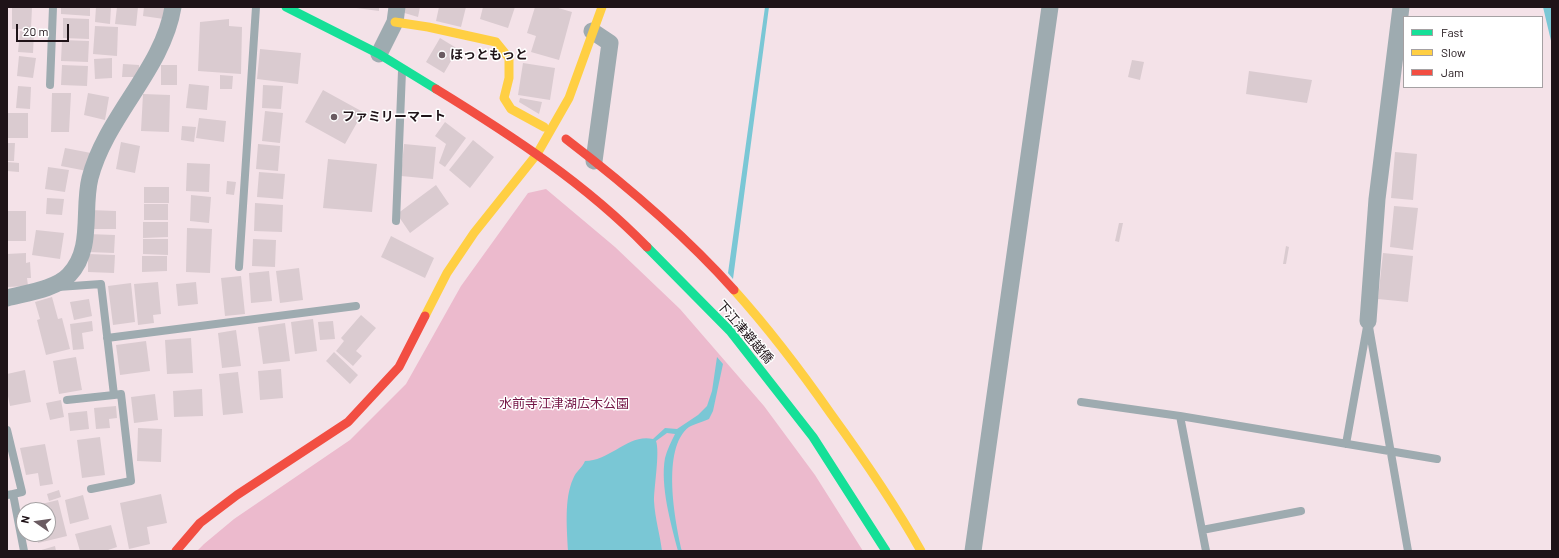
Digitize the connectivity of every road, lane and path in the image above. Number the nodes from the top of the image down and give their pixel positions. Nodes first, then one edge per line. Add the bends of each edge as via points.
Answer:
1 (53, 7) edge
2 (173, 7) edge
3 (256, 7) edge
4 (286, 7) edge
5 (602, 7) edge
6 (1050, 7) edge
7 (1401, 7) edge
8 (396, 14) edge
9 (592, 31) junction
10 (379, 54) junction
11 (402, 68) junction
12 (50, 85) dead end
13 (544, 127) dead end
14 (566, 140) dead end
15 (537, 154) junction
16 (594, 161) junction
17 (396, 220) dead end
18 (239, 267) dead end
19 (47, 288) junction
20 (7, 298) edge
21 (356, 306) dead end
22 (1368, 321) junction
23 (107, 338) junction
24 (114, 395) junction
25 (67, 400) dead end
26 (1081, 402) dead end
27 (1180, 416) junction
28 (7, 430) edge
29 (1346, 444) junction
30 (1390, 451) junction
31 (1437, 459) dead end
32 (91, 489) dead end
33 (10, 494) edge
34 (1301, 511) dead end
35 (1202, 530) junction
36 (24, 551) edge
37 (176, 551) edge
38 (886, 551) edge
39 (921, 551) edge
40 (973, 551) edge
41 (1206, 551) edge
42 (1408, 551) edge

1 - 12 lane
2 - 19 street via 170,24 161,47 106,136 90,179 84,250 69,275
3 - 18 lane
4 - 10 street, 下江津避越僑
5 - 9 street
6 - 40 street
7 - 22 street via 1377,199
8 - 10 street
8 - 13 street via 428,27 496,42 509,58 510,78 504,98 511,109
9 - 15 street via 569,98
9 - 16 street via 610,43
10 - 11 street, 下江津避越僑
11 - 15 street, 下江津避越僑
11 - 17 lane
14 - 16 street
15 - 37 street via 474,233 448,272 399,367 348,422 237,495 200,524
15 - 38 street, 下江津避越僑 via 623,222 730,331 813,437
16 - 39 street via 685,240 744,301 807,379 879,483
19 - 20 street
19 - 23 lane via 101,284
21 - 23 lane
22 - 29 lane
22 - 30 lane
23 - 24 lane
24 - 25 lane
24 - 32 lane via 121,394 131,481
26 - 27 lane
27 - 29 lane
27 - 35 lane
28 - 33 lane via 22,492
29 - 30 lane
30 - 31 lane
30 - 42 lane
33 - 36 lane
34 - 35 lane
35 - 41 lane

